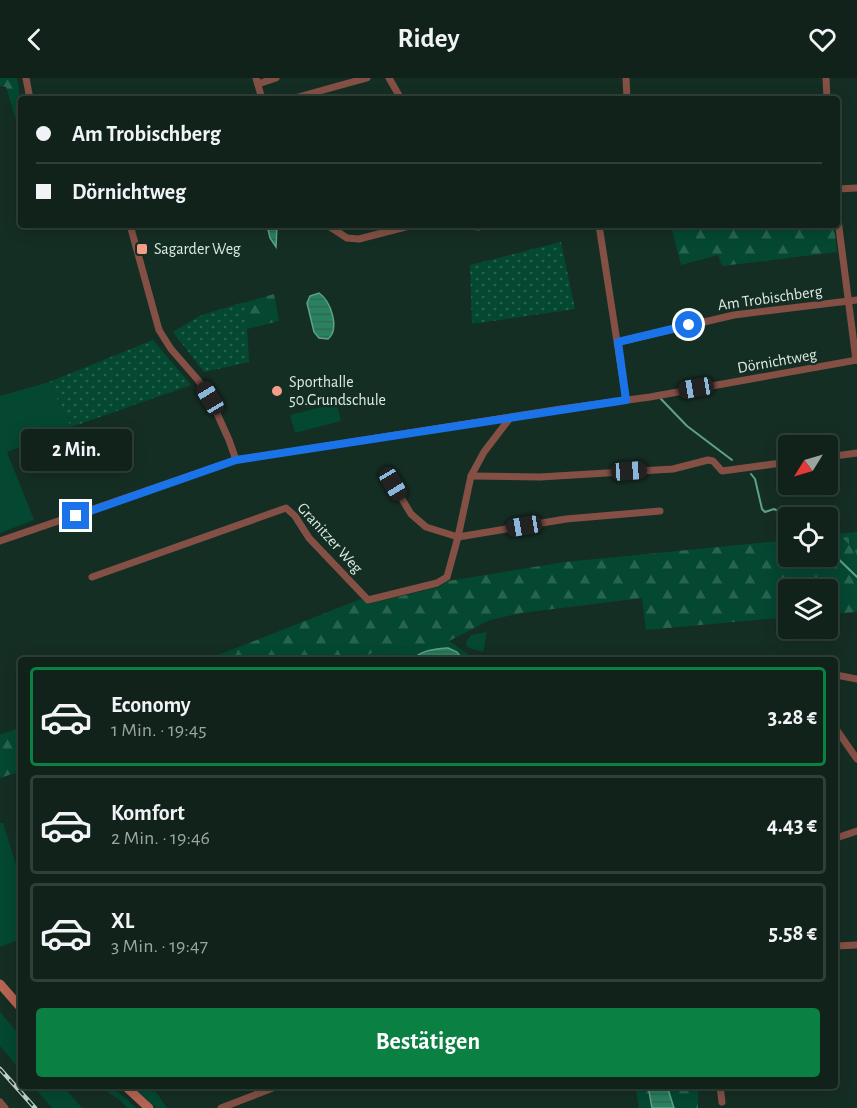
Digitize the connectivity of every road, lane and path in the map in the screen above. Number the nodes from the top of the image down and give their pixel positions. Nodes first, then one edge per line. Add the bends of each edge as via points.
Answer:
1 (26, 78) edge
2 (276, 78) edge
3 (367, 78) edge
4 (389, 78) edge
5 (626, 78) edge
6 (826, 78) edge
7 (257, 81) edge
8 (29, 96) edge
9 (261, 96) edge
10 (302, 96) edge
11 (399, 96) edge
12 (627, 96) edge
13 (827, 96) edge
14 (857, 188) edge
15 (840, 189) edge
16 (131, 228) edge
17 (332, 228) edge
18 (401, 228) edge
19 (599, 228) edge
20 (839, 228) edge
21 (847, 300) junction
22 (857, 300) edge
23 (618, 342) junction
24 (856, 360) edge
25 (626, 400) junction
26 (510, 418) junction
27 (857, 453) edge
28 (838, 456) edge
29 (236, 460) junction
30 (778, 463) edge
31 (391, 473) dead end
32 (471, 476) junction
33 (660, 511) dead end
34 (458, 537) junction
35 (0, 541) edge
36 (92, 577) dead end
37 (838, 675) edge
38 (857, 679) edge
39 (838, 732) edge
40 (857, 759) edge
41 (857, 831) edge
42 (838, 837) edge
43 (857, 945) edge
44 (838, 946) edge
45 (0, 984) edge
46 (17, 999) edge
47 (127, 1089) edge
48 (270, 1089) edge
49 (720, 1089) edge
50 (0, 1102) edge
51 (722, 1102) dead end
52 (5, 1108) edge
53 (149, 1108) edge
54 (220, 1108) edge

1 - 8 street
2 - 7 street
3 - 10 street
4 - 11 street
5 - 12 street
6 - 13 street
7 - 9 street
14 - 15 street
16 - 29 street via 159,330 210,398
17 - 18 street via 347,238 359,239
19 - 23 street
20 - 21 street
21 - 22 street, Am Trobischberg
21 - 23 street, Am Trobischberg via 734,315
21 - 24 street
23 - 25 street
24 - 25 street, Dörnichtweg
25 - 26 street, Dörnichtweg
26 - 29 street, Dörnichtweg
26 - 32 street, Granitzer Weg
27 - 28 street
29 - 35 street, Dörnichtweg
30 - 32 street via 722,471 708,459 673,469 540,477
31 - 34 street via 393,484 411,514 426,527
32 - 34 street, Granitzer Weg
33 - 34 street via 566,519
34 - 36 street, Granitzer Weg via 447,577 368,600 286,508
37 - 38 street
39 - 40 street
41 - 42 street
43 - 44 street
45 - 46 main road
47 - 53 main road
48 - 54 street
49 - 51 street
50 - 52 street

